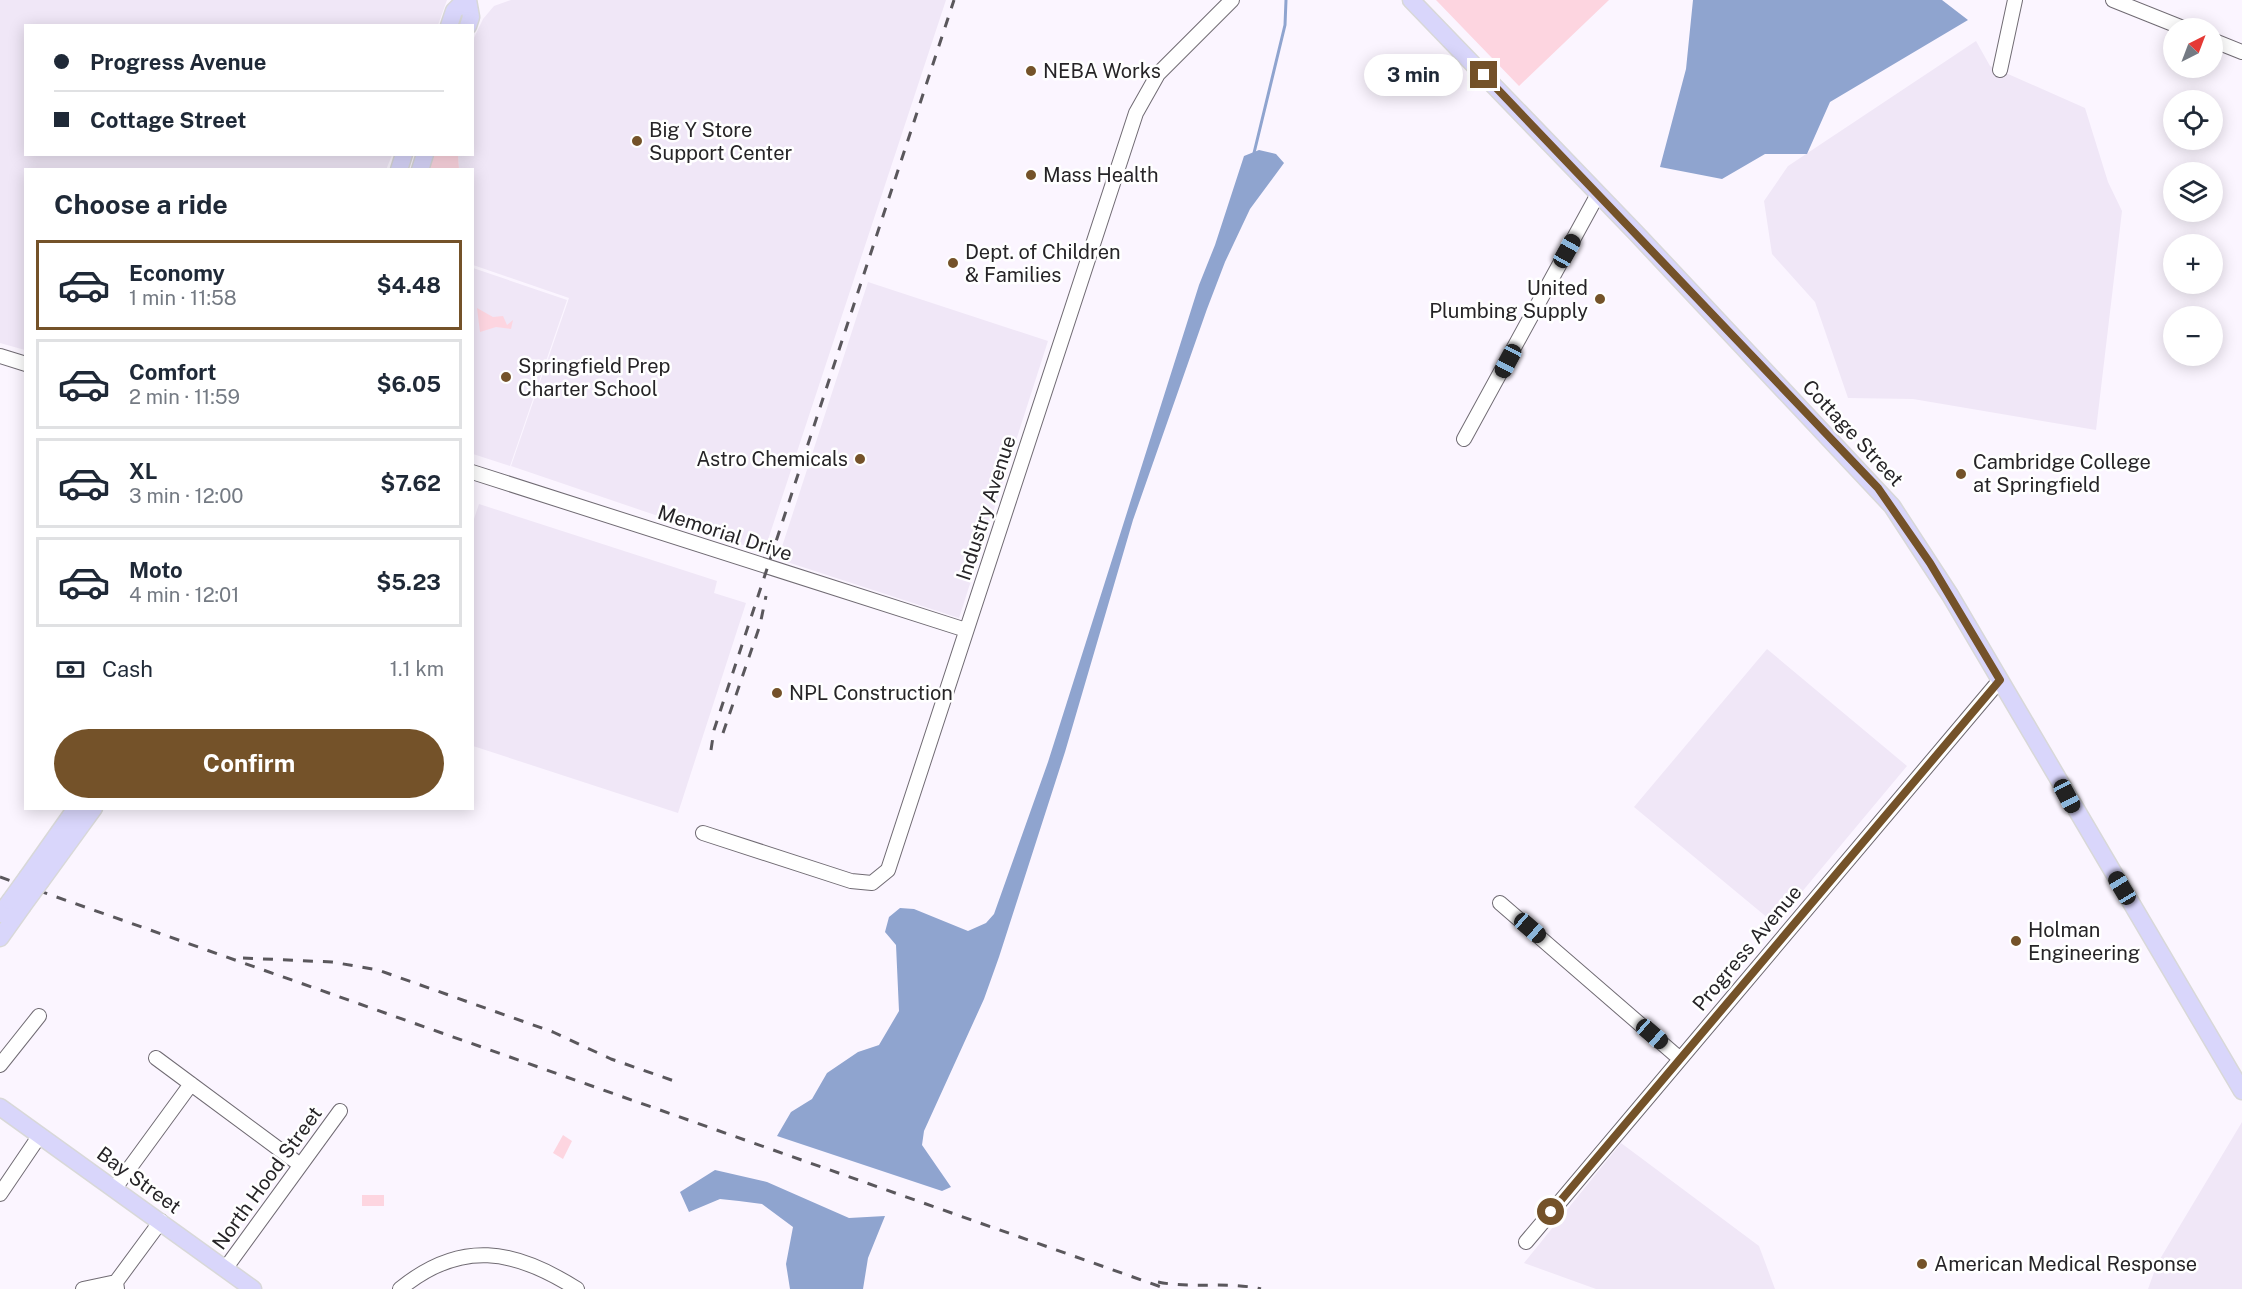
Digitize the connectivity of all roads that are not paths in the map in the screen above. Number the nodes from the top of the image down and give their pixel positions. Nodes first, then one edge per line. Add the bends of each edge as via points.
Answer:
1 (466, 0) edge
2 (1232, 0) edge
3 (1411, 0) edge
4 (2015, 0) edge
5 (2113, 0) edge
6 (2163, 20) edge
7 (450, 24) edge
8 (469, 24) edge
9 (2223, 44) edge
10 (2242, 52) edge
11 (2000, 70) dead end
12 (1598, 194) junction
13 (0, 356) edge
14 (24, 363) edge
15 (1464, 439) dead end
16 (474, 473) edge
17 (966, 630) junction
18 (2000, 680) junction
19 (75, 810) edge
20 (92, 810) edge
21 (704, 833) dead end
22 (35, 879) junction
23 (1500, 903) dead end
24 (11, 907) edge
25 (0, 938) edge
26 (39, 1016) dead end
27 (156, 1058) dead end
28 (1679, 1058) junction
29 (0, 1065) edge
30 (191, 1083) junction
31 (2242, 1091) edge
32 (0, 1107) edge
33 (340, 1111) dead end
34 (40, 1135) junction
35 (299, 1164) junction
36 (115, 1188) junction
37 (0, 1194) edge
38 (161, 1221) junction
39 (1526, 1242) dead end
40 (225, 1269) junction
41 (116, 1285) edge
42 (250, 1288) edge
43 (83, 1289) edge
44 (400, 1289) edge
45 (577, 1289) edge

1 - 7 main road via 454,12
1 - 8 main road via 471,17
2 - 17 street, Industry Avenue via 1158,74 1136,113
3 - 12 main road, Cottage Street
4 - 11 street
5 - 6 street
9 - 10 street
12 - 15 street
12 - 18 main road, Cottage Street via 1878,488 1930,563
13 - 14 street
16 - 17 street, Memorial Drive
17 - 21 street, Industry Avenue via 892,861 879,878 865,884 851,881
18 - 28 street, Progress Avenue
18 - 31 main road, Cottage Street
19 - 22 main road
20 - 22 main road
22 - 24 main road, bridge
23 - 28 street
24 - 25 main road
26 - 29 street
27 - 30 street
28 - 39 street, Progress Avenue
30 - 35 street
30 - 36 street
32 - 34 main road, Bay Street
33 - 35 street, North Hood Street
34 - 36 main road, Bay Street
34 - 37 street
35 - 40 street, North Hood Street
36 - 38 main road, Bay Street
38 - 40 main road, Bay Street
38 - 41 street
40 - 42 main road, Bay Street
41 - 43 street
44 - 45 street via 438,1264 485,1254 527,1261

